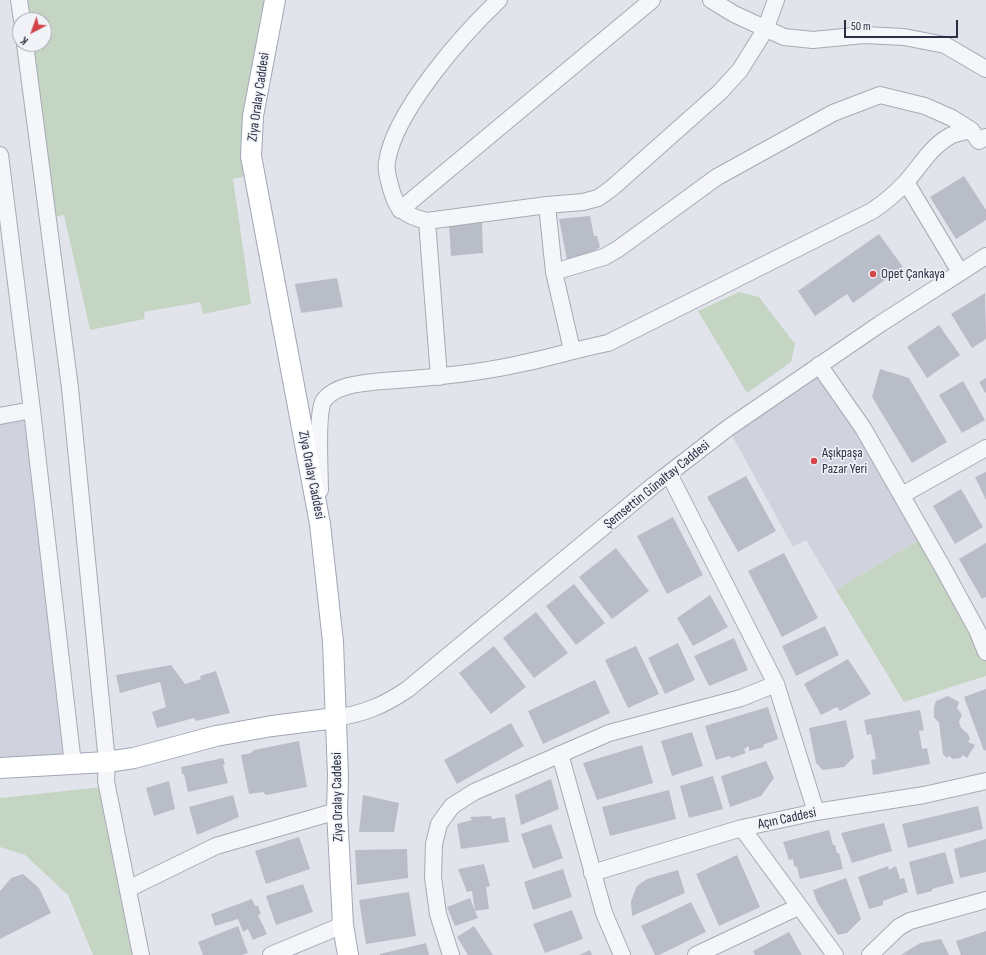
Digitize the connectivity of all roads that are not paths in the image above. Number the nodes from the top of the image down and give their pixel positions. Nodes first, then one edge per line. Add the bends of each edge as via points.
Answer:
1 (19, 0) edge
2 (275, 0) edge
3 (499, 0) edge
4 (652, 0) edge
5 (711, 0) edge
6 (776, 0) edge
7 (21, 12) edge
8 (765, 30) junction
9 (26, 52) edge
10 (986, 67) edge
11 (971, 130) junction
12 (986, 137) edge
13 (0, 156) edge
14 (906, 182) junction
15 (547, 205) junction
16 (400, 210) junction
17 (427, 221) junction
18 (986, 256) edge
19 (554, 272) junction
20 (960, 272) junction
21 (572, 350) junction
22 (819, 365) junction
23 (439, 377) junction
24 (32, 410) junction
25 (0, 416) edge
26 (986, 448) edge
27 (669, 474) junction
28 (902, 495) junction
29 (320, 524) junction
30 (981, 628) edge
31 (986, 652) edge
32 (776, 684) junction
33 (336, 718) junction
34 (560, 754) junction
35 (106, 762) junction
36 (73, 764) junction
37 (0, 768) edge
38 (986, 781) edge
39 (337, 811) junction
40 (816, 812) junction
41 (742, 828) junction
42 (592, 873) junction
43 (128, 889) junction
44 (986, 900) edge
45 (798, 906) junction
46 (343, 925) junction
47 (141, 955) edge
48 (271, 955) edge
49 (348, 955) edge
50 (451, 955) edge
51 (622, 955) edge
52 (696, 955) edge
53 (835, 955) edge
54 (870, 955) edge

1 - 7 street
2 - 29 main road, Ziya Oralay Caddesi via 253,116 251,156
3 - 16 street via 453,48 408,111 396,134 387,162 392,193
4 - 16 street
5 - 8 street
6 - 8 street
8 - 10 street via 784,37 813,40 864,35 904,37 945,45
8 - 15 street via 740,70 720,92 612,188 598,198 583,202
9 - 35 street via 70,388
11 - 12 street via 979,141
11 - 14 street via 951,136 935,148
11 - 19 street via 925,106 880,95 833,113 717,177 604,257
13 - 24 street
14 - 20 street
14 - 21 street via 872,211 831,232 608,343
15 - 17 street
15 - 19 street
16 - 17 street
17 - 23 street
18 - 20 street, Şemsettin Günaltay Caddesi
19 - 21 street
20 - 22 street, Şemsettin Günaltay Caddesi
21 - 23 street via 520,364
22 - 27 street, Şemsettin Günaltay Caddesi via 728,428
22 - 28 street via 863,428
23 - 29 street via 354,383 335,391 325,399 322,404 320,427
24 - 25 street
24 - 36 street
26 - 28 street
27 - 32 street
27 - 33 street, Şemsettin Günaltay Caddesi via 408,689 367,712
28 - 30 street
29 - 33 main road, Ziya Oralay Caddesi via 333,642
30 - 31 street
32 - 34 street via 741,698 609,733
32 - 40 street
33 - 35 main road via 216,736 163,752
33 - 39 main road, Ziya Oralay Caddesi
34 - 42 street
34 - 50 street via 474,792 452,806 438,824 434,844 433,877 438,914
35 - 36 main road
35 - 43 street via 106,781
36 - 37 main road
38 - 40 street, Açın Caddesi via 924,795
39 - 43 street via 216,846
39 - 46 main road, Ziya Oralay Caddesi
40 - 41 street, Açın Caddesi
41 - 42 street, Açın Caddesi
41 - 45 street
42 - 51 street via 604,913
43 - 47 street
44 - 54 street via 910,921 894,930
45 - 52 street
45 - 53 street
46 - 48 street
46 - 49 main road, Ziya Oralay Caddesi

